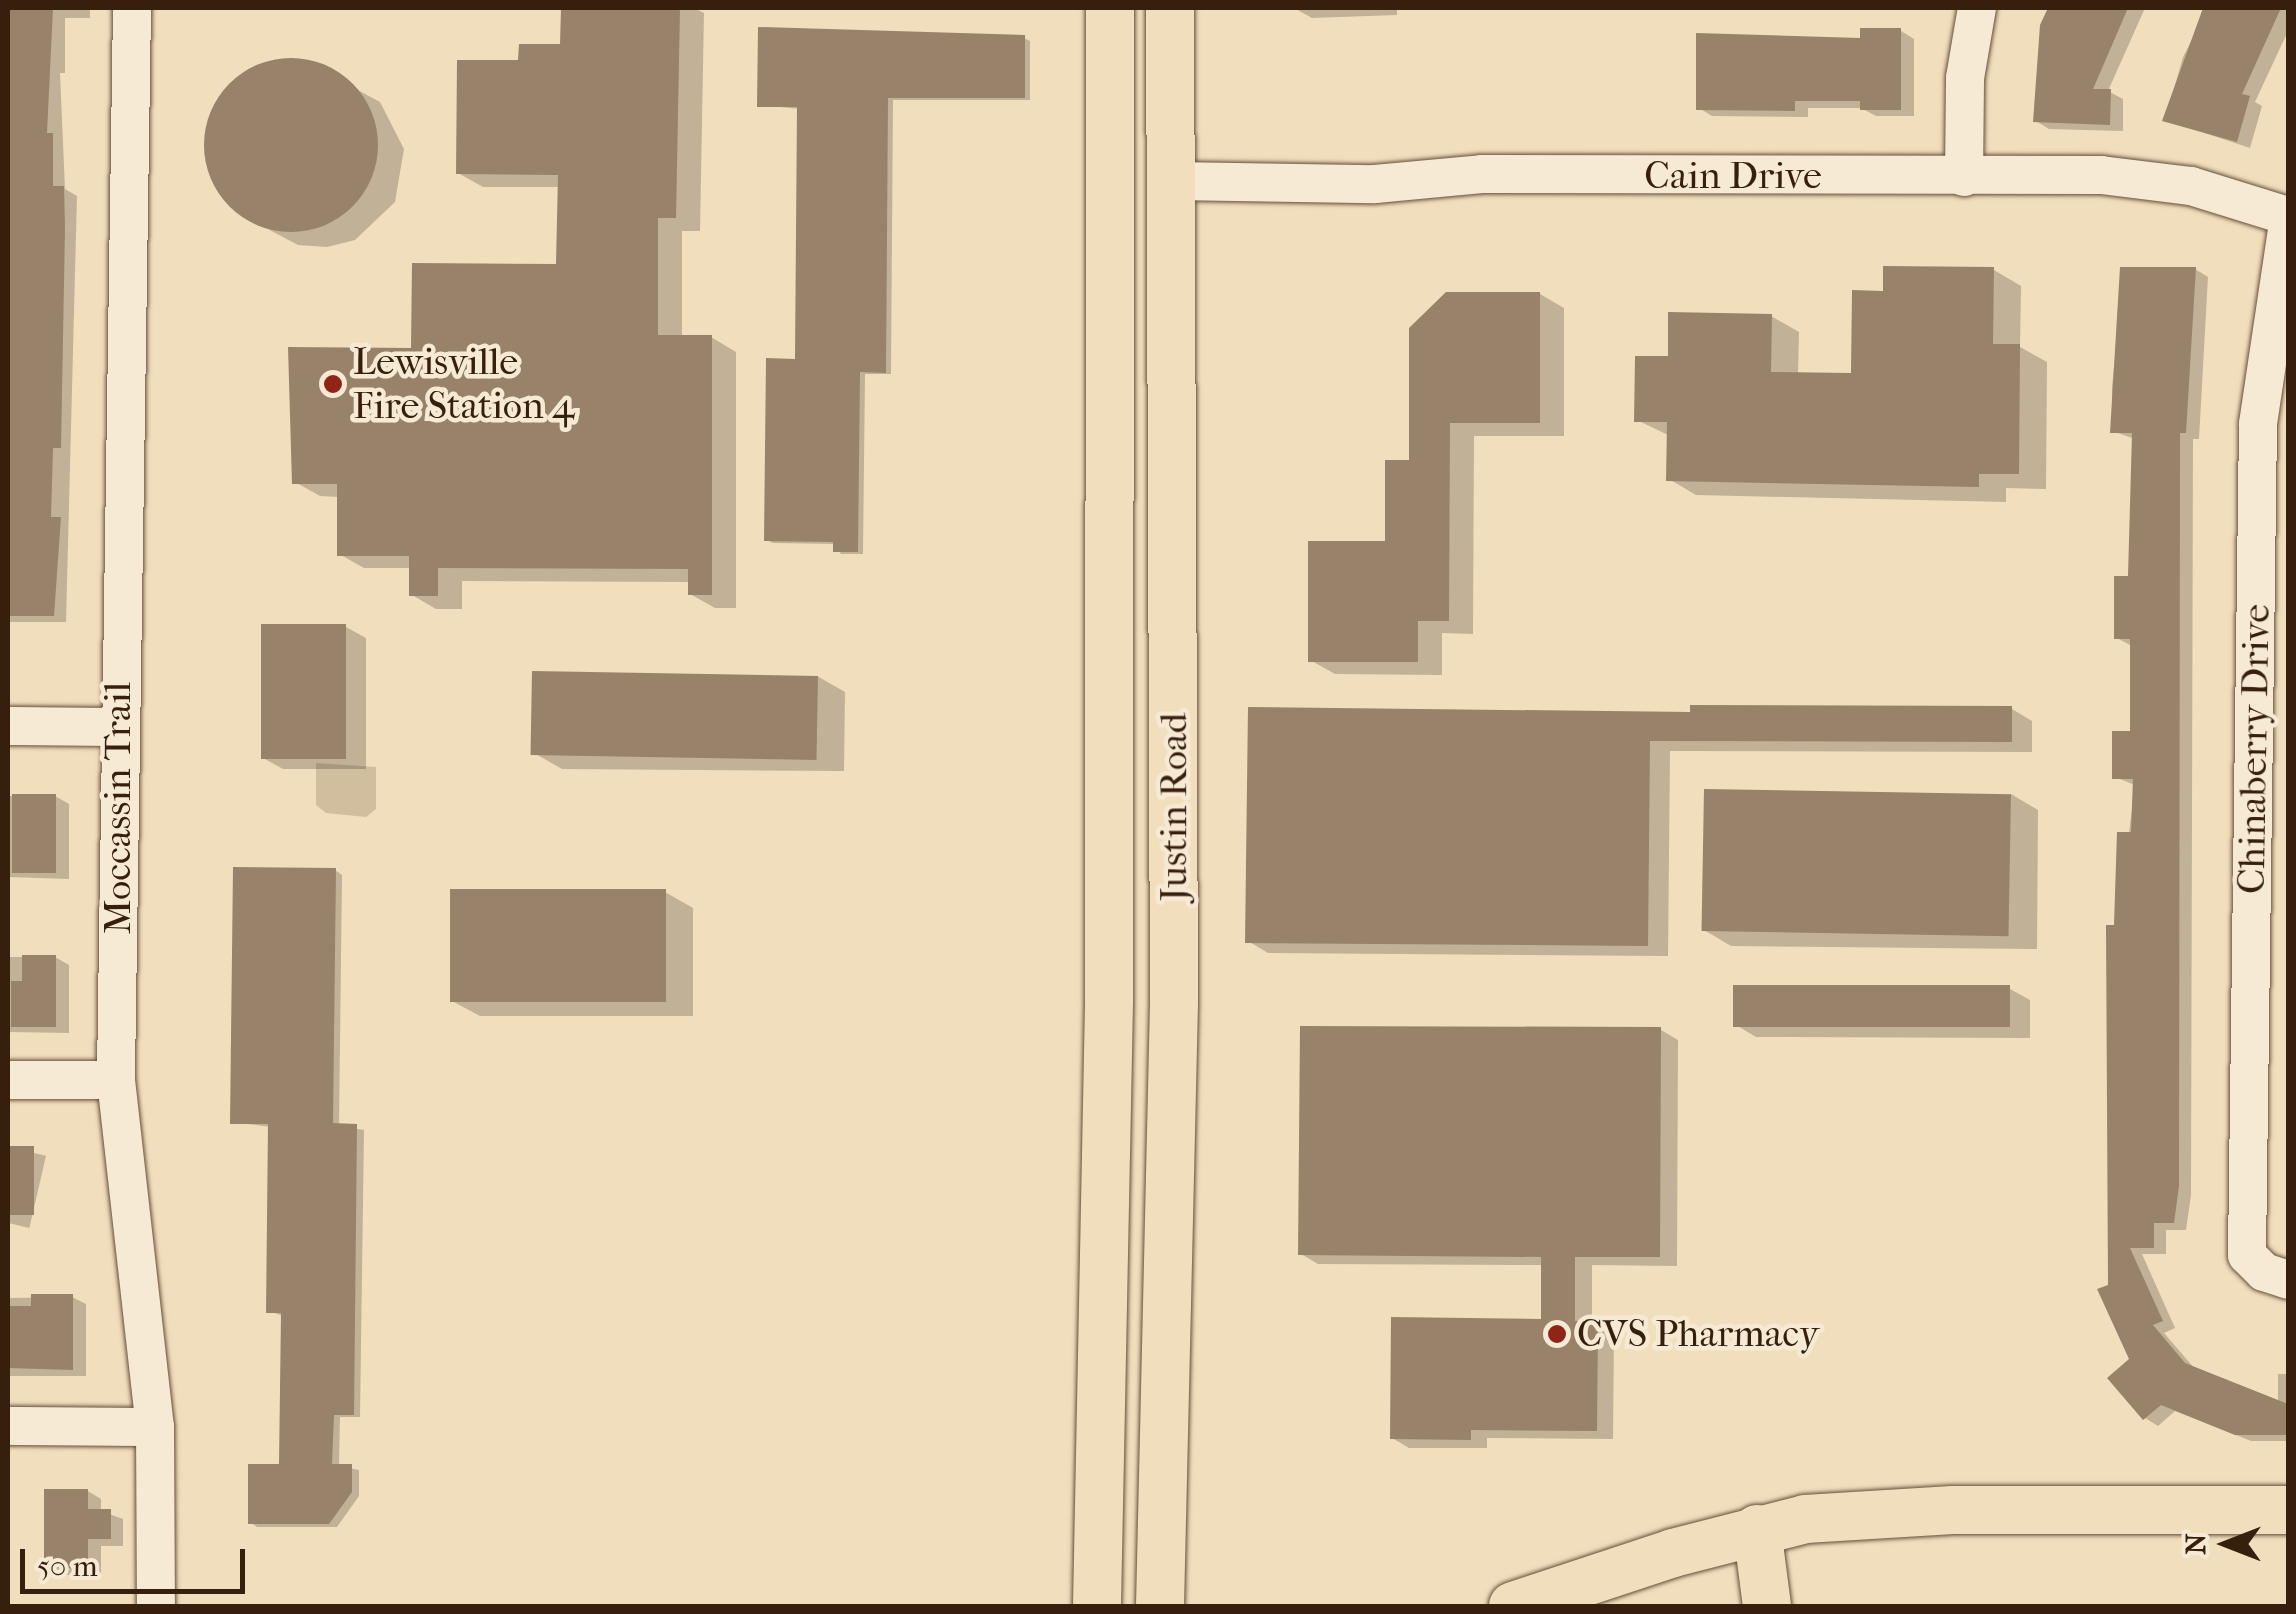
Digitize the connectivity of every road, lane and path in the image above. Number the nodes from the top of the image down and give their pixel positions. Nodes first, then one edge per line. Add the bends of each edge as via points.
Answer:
1 (132, 8) edge
2 (1110, 8) edge
3 (1170, 8) edge
4 (1977, 8) edge
5 (1964, 177) junction
6 (1172, 181) junction
7 (2288, 219) edge
8 (1110, 440) junction
9 (1174, 440) junction
10 (2272, 566) edge
11 (8, 726) edge
12 (118, 727) junction
13 (1174, 992) junction
14 (1109, 1001) junction
15 (8, 1080) edge
16 (116, 1080) junction
17 (2276, 1276) edge
18 (8, 1426) edge
19 (155, 1427) junction
20 (2288, 1510) edge
21 (1757, 1529) junction
22 (156, 1606) edge
23 (1097, 1606) edge
24 (1160, 1606) edge
25 (1513, 1606) edge
26 (1767, 1606) edge

1 - 12 street, Moccassin Trail
2 - 8 main road, Justin Road
3 - 6 main road, Justin Road
4 - 5 street via 1965,78
5 - 6 street, Cain Drive via 1482,174 1375,184
5 - 7 street, Cain Drive via 2102,175 2191,186
6 - 9 main road, Justin Road
7 - 10 street, Chinaberry Drive via 2258,424
8 - 9 main road
8 - 14 main road, Justin Road
9 - 13 main road, Justin Road
10 - 17 street, Chinaberry Drive via 2247,1255
11 - 12 street
12 - 16 street, Moccassin Trail
13 - 14 main road
13 - 24 main road, Justin Road
14 - 23 main road, Justin Road
15 - 16 street
16 - 19 street, Moccassin Trail
18 - 19 street
19 - 22 street, Moccassin Trail
20 - 21 main road via 1858,1513
21 - 25 main road
21 - 26 main road

